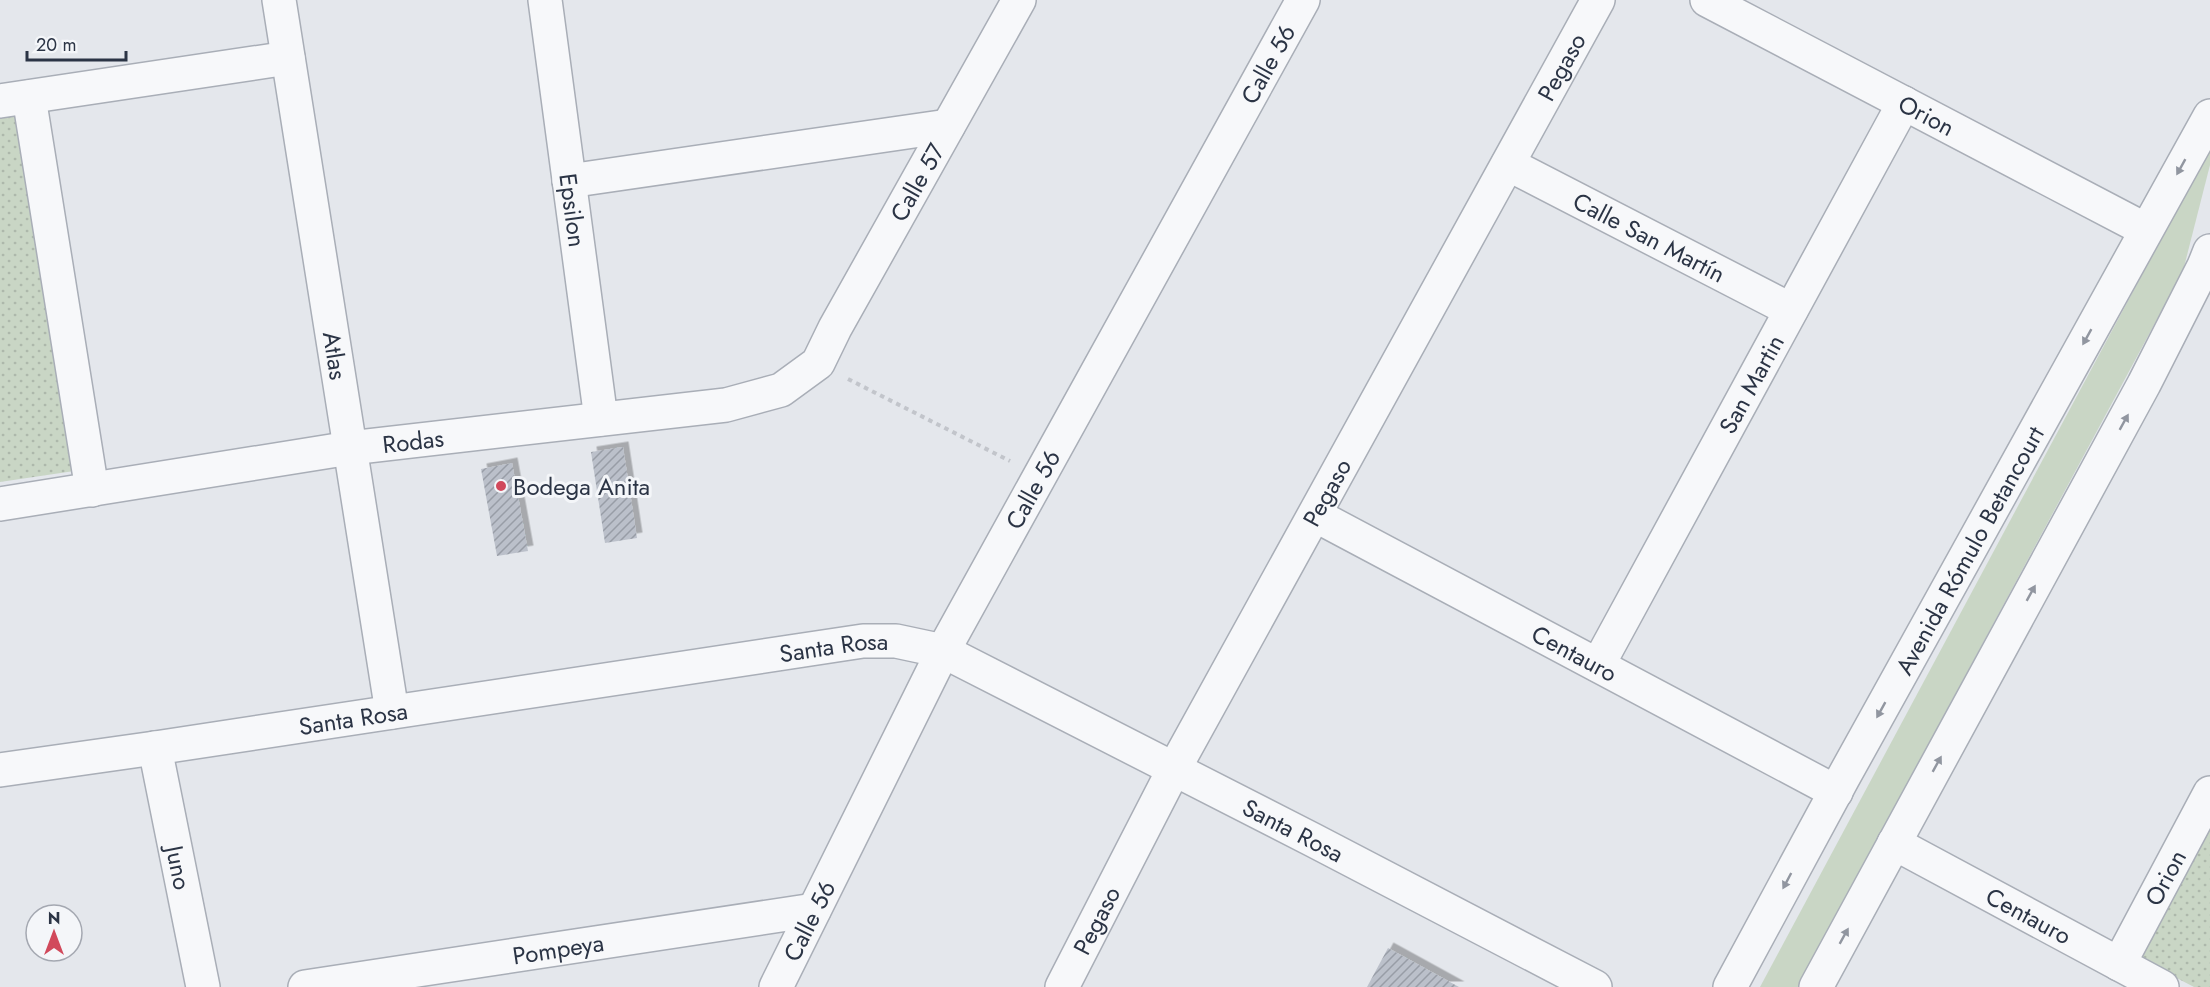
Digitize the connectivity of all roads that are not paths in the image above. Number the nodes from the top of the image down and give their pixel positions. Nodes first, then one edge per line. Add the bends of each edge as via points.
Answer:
1 (279, 0) edge
2 (545, 0) edge
3 (1019, 0) edge
4 (1303, 0) edge
5 (1598, 0) edge
6 (1707, 0) edge
7 (288, 58) junction
8 (14, 99) edge
9 (1904, 103) junction
10 (2210, 116) edge
11 (948, 126) junction
12 (1508, 164) junction
13 (569, 181) junction
14 (2146, 230) junction
15 (2208, 262) edge
16 (1791, 310) junction
17 (818, 363) joint
18 (601, 419) junction
19 (350, 448) junction
20 (92, 490) junction
21 (0, 504) edge
22 (1314, 514) junction
23 (943, 651) junction
24 (1598, 665) junction
25 (392, 712) junction
26 (155, 748) junction
27 (1174, 769) junction
28 (0, 770) edge
29 (1836, 792) junction
30 (2210, 793) edge
31 (1894, 843) junction
32 (814, 910) junction
33 (2119, 964) junction
34 (203, 987) edge
35 (305, 987) edge
36 (776, 987) edge
37 (1062, 987) edge
38 (1595, 987) edge
39 (1730, 987) edge
40 (1816, 987) edge
41 (2162, 987) edge

1 - 7 street, Atlas
2 - 13 street, Epsilon
3 - 11 street, Calle 57
4 - 23 street, Calle 56
5 - 12 street, Pegaso
6 - 9 street, Orion
7 - 8 street
7 - 19 street, Atlas
8 - 20 street
9 - 14 street, Orion
9 - 16 street, San Martin
10 -> 14 street, Avenida Rómulo Betancourt
11 - 13 street
11 - 17 street, Calle 57
12 - 16 street, Calle San Martín
12 - 22 street, Pegaso
13 - 18 street, Epsilon
14 -> 29 street, Avenida Rómulo Betancourt
31 -> 15 street
16 - 24 street, San Martin
17 - 18 street, Rodas via 781,390 726,405
18 - 19 street, Rodas
19 - 20 street, Rodas
19 - 25 street, Atlas
20 - 21 street, Rodas
22 - 24 street, Centauro
22 - 27 street, Pegaso
23 - 25 street, Santa Rosa via 896,641 863,641
23 - 27 street, Santa Rosa
23 - 32 street, Calle 56
24 - 29 street, Centauro
25 - 26 street, Santa Rosa
26 - 28 street, Santa Rosa
26 - 34 street, Juno
27 - 37 street, Pegaso
27 - 38 street, Santa Rosa
29 -> 39 street, Avenida Rómulo Betancourt
30 - 33 street, Orion
31 - 33 street, Centauro
40 -> 31 street
32 - 35 street, Pompeya
32 - 36 street, Calle 56
33 - 41 street, Centauro

